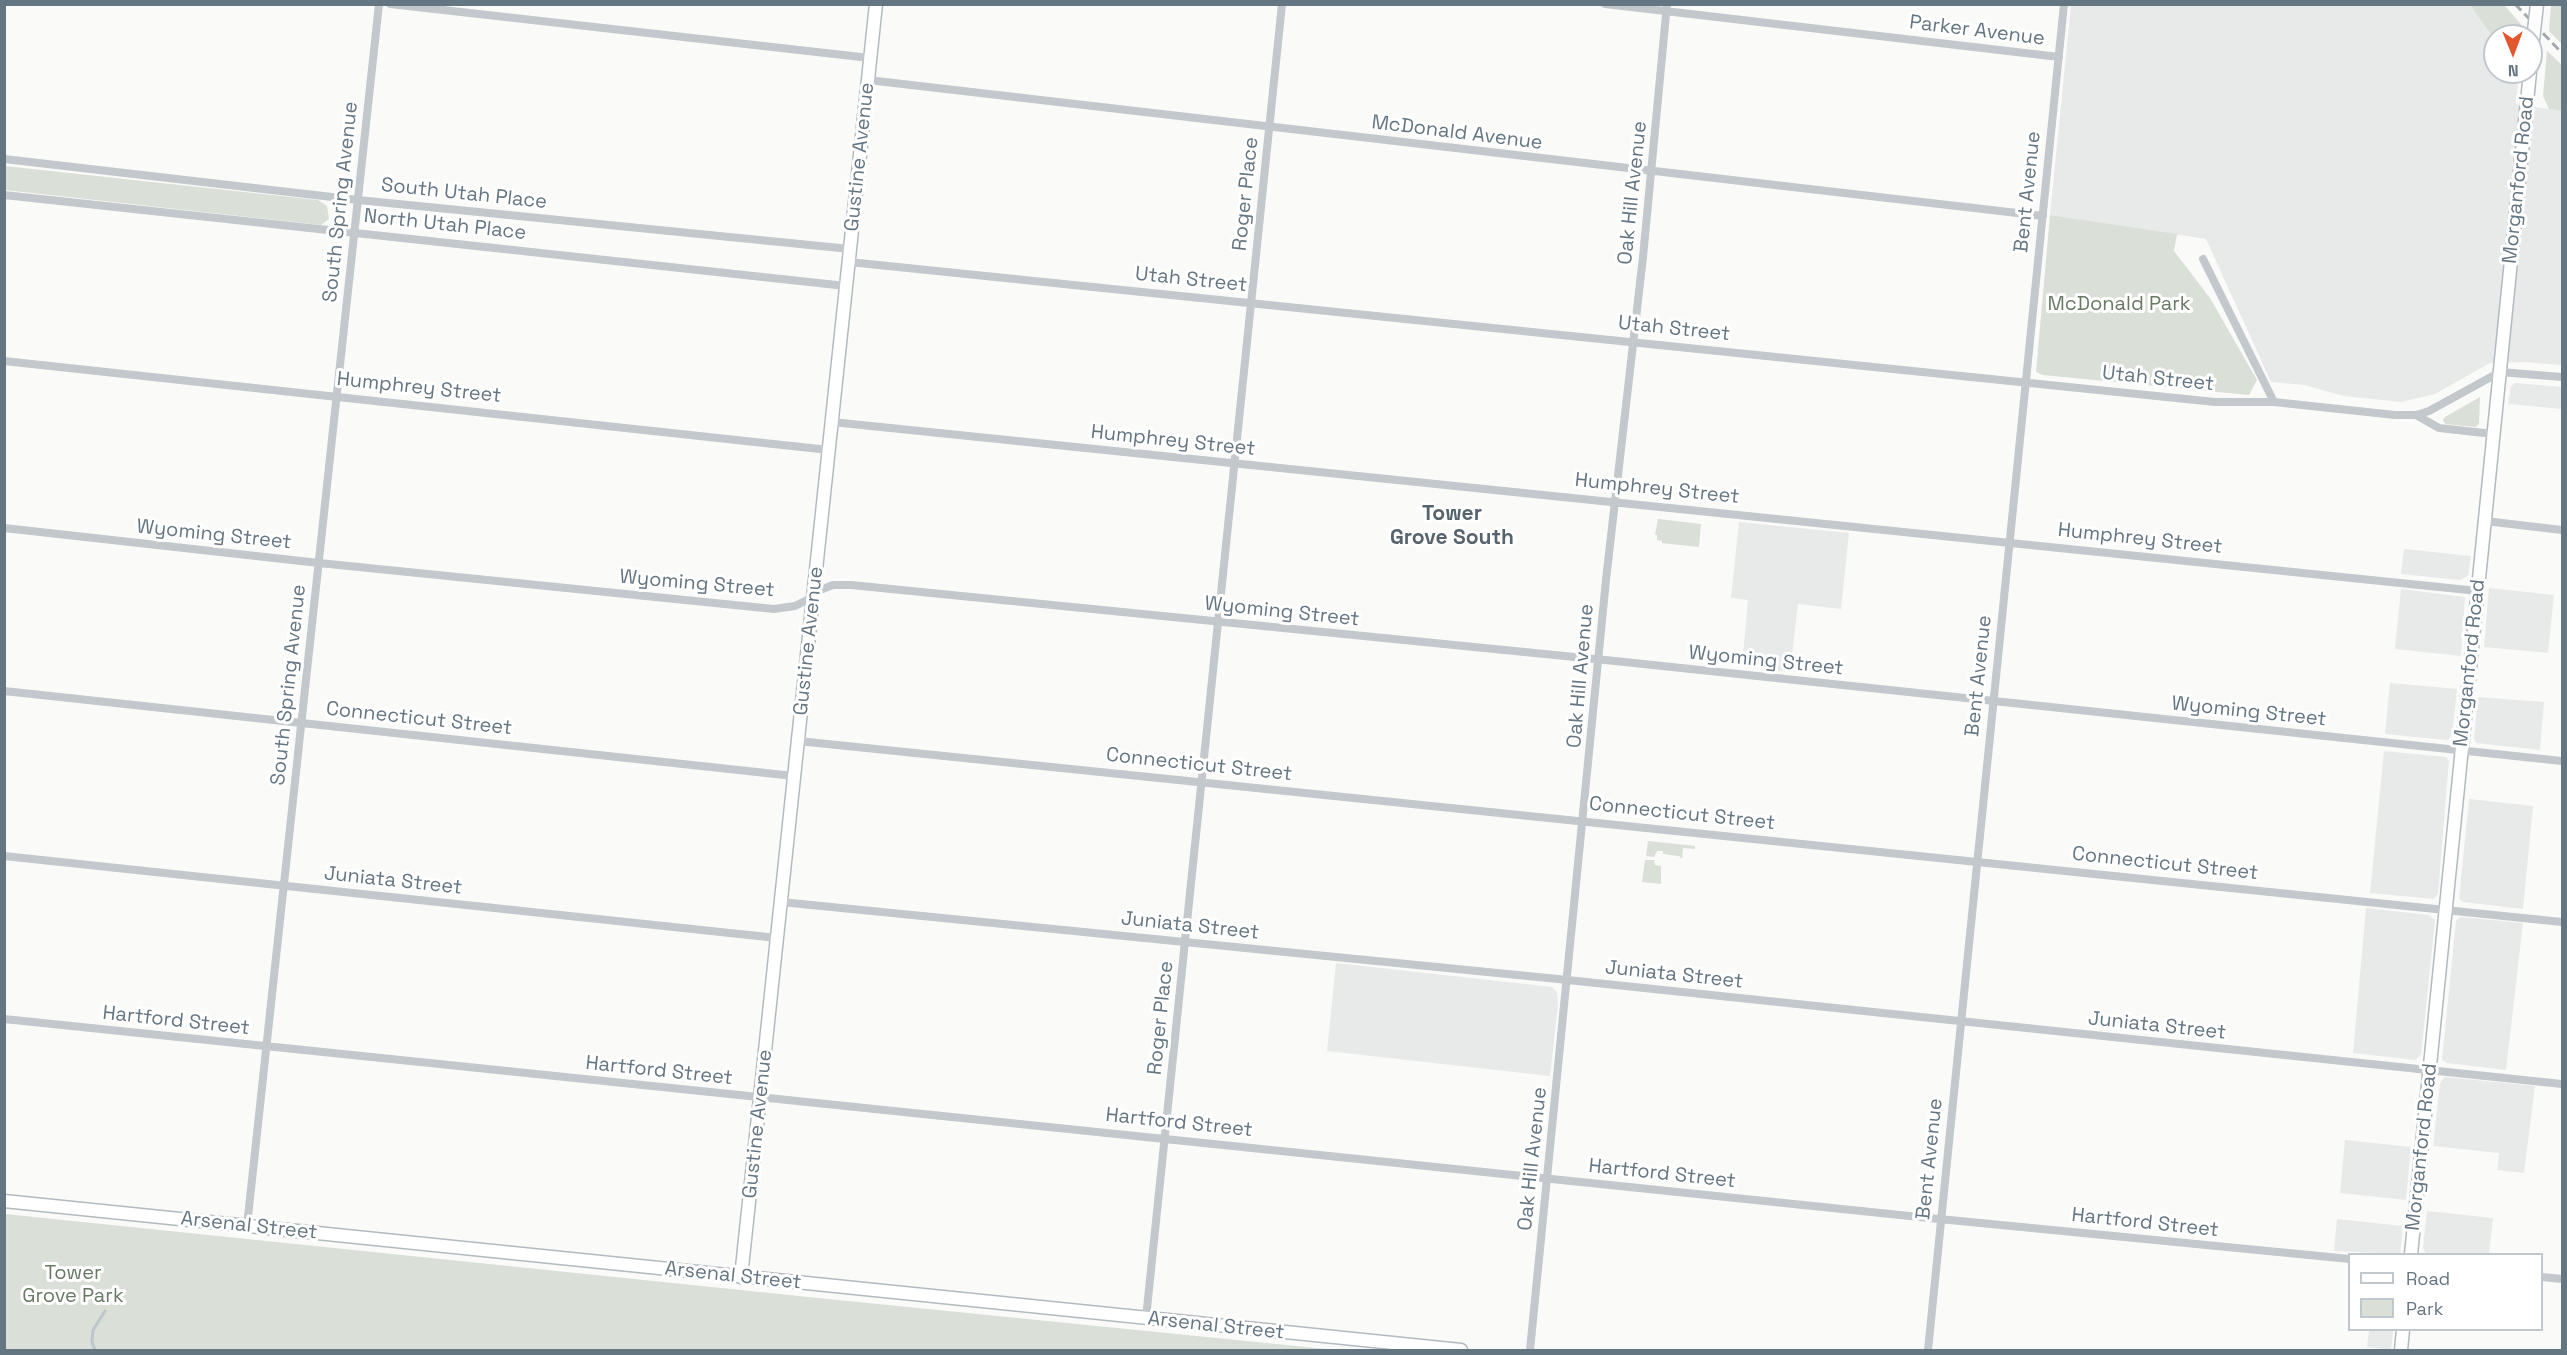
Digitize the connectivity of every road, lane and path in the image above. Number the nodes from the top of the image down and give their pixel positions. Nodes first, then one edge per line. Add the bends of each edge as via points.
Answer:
1 (379, 4) edge
2 (390, 4) edge
3 (876, 4) edge
4 (1282, 4) edge
5 (1605, 4) edge
6 (2064, 4) edge
7 (2537, 4) edge
8 (1667, 8) edge
9 (2535, 24) edge
10 (2059, 57) junction
11 (870, 58) junction
12 (868, 80) junction
13 (2529, 84) edge
14 (1270, 127) junction
15 (4, 159) edge
16 (1651, 172) junction
17 (4, 195) edge
18 (358, 200) junction
19 (2043, 216) junction
20 (354, 231) junction
21 (849, 255) junction
22 (2203, 259) dead end
23 (846, 286) junction
24 (1251, 303) junction
25 (1634, 341) junction
26 (4, 361) edge
27 (2500, 372) junction
28 (2562, 377) edge
29 (2026, 381) junction
30 (337, 396) junction
31 (2274, 402) junction
32 (2416, 415) junction
33 (832, 422) junction
34 (2493, 434) junction
35 (829, 450) junction
36 (1235, 464) junction
37 (1615, 501) junction
38 (2485, 521) junction
39 (4, 528) edge
40 (2562, 530) edge
41 (2008, 542) junction
42 (319, 563) junction
43 (2478, 591) junction
44 (813, 597) junction
45 (1218, 622) junction
46 (1599, 660) junction
47 (4, 691) edge
48 (1994, 701) junction
49 (301, 724) junction
50 (798, 741) junction
51 (2461, 752) junction
52 (2562, 761) edge
53 (794, 776) junction
54 (1202, 783) junction
55 (1584, 820) junction
56 (4, 856) edge
57 (1977, 862) junction
58 (284, 886) junction
59 (781, 902) junction
60 (2446, 910) junction
61 (2562, 922) edge
62 (777, 938) junction
63 (1185, 942) junction
64 (1566, 980) junction
65 (4, 1019) edge
66 (1961, 1022) junction
67 (266, 1047) junction
68 (2429, 1071) junction
69 (2562, 1084) edge
70 (760, 1097) junction
71 (1165, 1139) junction
72 (1545, 1178) junction
73 (4, 1201) edge
74 (1940, 1219) junction
75 (247, 1226) junction
76 (2411, 1253) edge
77 (2348, 1259) edge
78 (741, 1277) junction
79 (2543, 1277) edge
80 (2562, 1279) edge
81 (1146, 1318) junction
82 (2403, 1331) edge
83 (1461, 1350) edge
84 (1530, 1350) edge
85 (1928, 1350) edge
86 (2401, 1350) edge

1 - 18 street, South Spring Avenue
2 - 11 street
3 - 11 street, Gustine Avenue
4 - 14 street, Roger Place
5 - 8 street, Parker Avenue
6 - 10 street, Bent Avenue
7 - 9 street, bridge
8 - 10 street, Parker Avenue
8 - 16 street, Oak Hill Avenue
10 - 19 street, Bent Avenue
11 - 12 street, Gustine Avenue
12 - 14 street, McDonald Avenue
12 - 21 street, Gustine Avenue
13 - 27 street, Morganford Road
14 - 16 street, McDonald Avenue
14 - 24 street, Roger Place
15 - 18 street, South Utah Place
16 - 19 street, McDonald Avenue
16 - 25 street, Oak Hill Avenue
17 - 20 street, North Utah Place
18 - 20 street, South Spring Avenue
18 - 21 street, South Utah Place
19 - 29 street, Bent Avenue
20 - 23 street, North Utah Place
20 - 30 street, South Spring Avenue
21 - 23 street, Gustine Avenue
21 - 24 street, Utah Street
22 - 31 street
23 - 33 street, Gustine Avenue
24 - 25 street, Utah Street
24 - 36 street, Roger Place
25 - 29 street, Utah Street
25 - 37 street, Oak Hill Avenue
26 - 30 street, Humphrey Street
27 - 28 street
27 - 32 street
27 - 34 street, Morganford Road
29 - 31 street, Utah Street via 2225,403
29 - 41 street, Bent Avenue
30 - 35 street, Humphrey Street
30 - 42 street, South Spring Avenue
31 - 32 street, Utah Street
32 - 34 street, Utah Street via 2439,428
33 - 35 street, Gustine Avenue
33 - 36 street, Humphrey Street
34 - 38 street, Morganford Road
35 - 44 street, Gustine Avenue
36 - 37 street, Humphrey Street
36 - 45 street, Roger Place
37 - 41 street, Humphrey Street
37 - 46 street, Oak Hill Avenue
38 - 40 street
38 - 43 street, Morganford Road
39 - 42 street, Wyoming Street
41 - 43 street, Humphrey Street
41 - 48 street, Bent Avenue
42 - 44 street, Wyoming Street via 774,609 795,606
42 - 49 street, South Spring Avenue
43 - 51 street, Morganford Road
44 - 45 street, Wyoming Street via 828,586 851,585
44 - 50 street, Gustine Avenue
45 - 46 street, Wyoming Street
45 - 54 street, Roger Place
46 - 48 street, Wyoming Street
46 - 55 street, Oak Hill Avenue
47 - 49 street, Connecticut Street
48 - 51 street, Wyoming Street
48 - 57 street, Bent Avenue
49 - 53 street, Connecticut Street
49 - 58 street, South Spring Avenue
50 - 53 street, Gustine Avenue
50 - 54 street, Connecticut Street
51 - 52 street, Wyoming Street
51 - 60 street, Morganford Road
53 - 59 street, Gustine Avenue
54 - 55 street, Connecticut Street
54 - 63 street, Roger Place
55 - 57 street, Connecticut Street
55 - 64 street, Oak Hill Avenue
56 - 58 street, Juniata Street
57 - 60 street, Connecticut Street
57 - 66 street, Bent Avenue
58 - 62 street, Juniata Street
58 - 67 street, South Spring Avenue
59 - 62 street, Gustine Avenue
59 - 63 street, Juniata Street
60 - 61 street, Connecticut Street
60 - 68 street, Morganford Road
62 - 70 street, Gustine Avenue
63 - 64 street, Juniata Street
63 - 71 street, Roger Place
64 - 66 street, Juniata Street
64 - 72 street, Oak Hill Avenue
65 - 67 street, Hartford Street
66 - 68 street, Juniata Street
66 - 74 street, Bent Avenue
67 - 70 street, Hartford Street
67 - 75 street, South Spring Avenue
68 - 69 street, Juniata Street
68 - 76 street, Morganford Road
70 - 71 street, Hartford Street
70 - 78 street, Gustine Avenue
71 - 72 street, Hartford Street
71 - 81 street, Roger Place
72 - 74 street, Hartford Street
72 - 84 street, Oak Hill Avenue
73 - 75 street, Arsenal Street
74 - 77 street, Hartford Street
74 - 85 street, Bent Avenue
75 - 78 street, Arsenal Street
78 - 81 street, Arsenal Street
79 - 80 street
81 - 83 street, Arsenal Street
82 - 86 street

